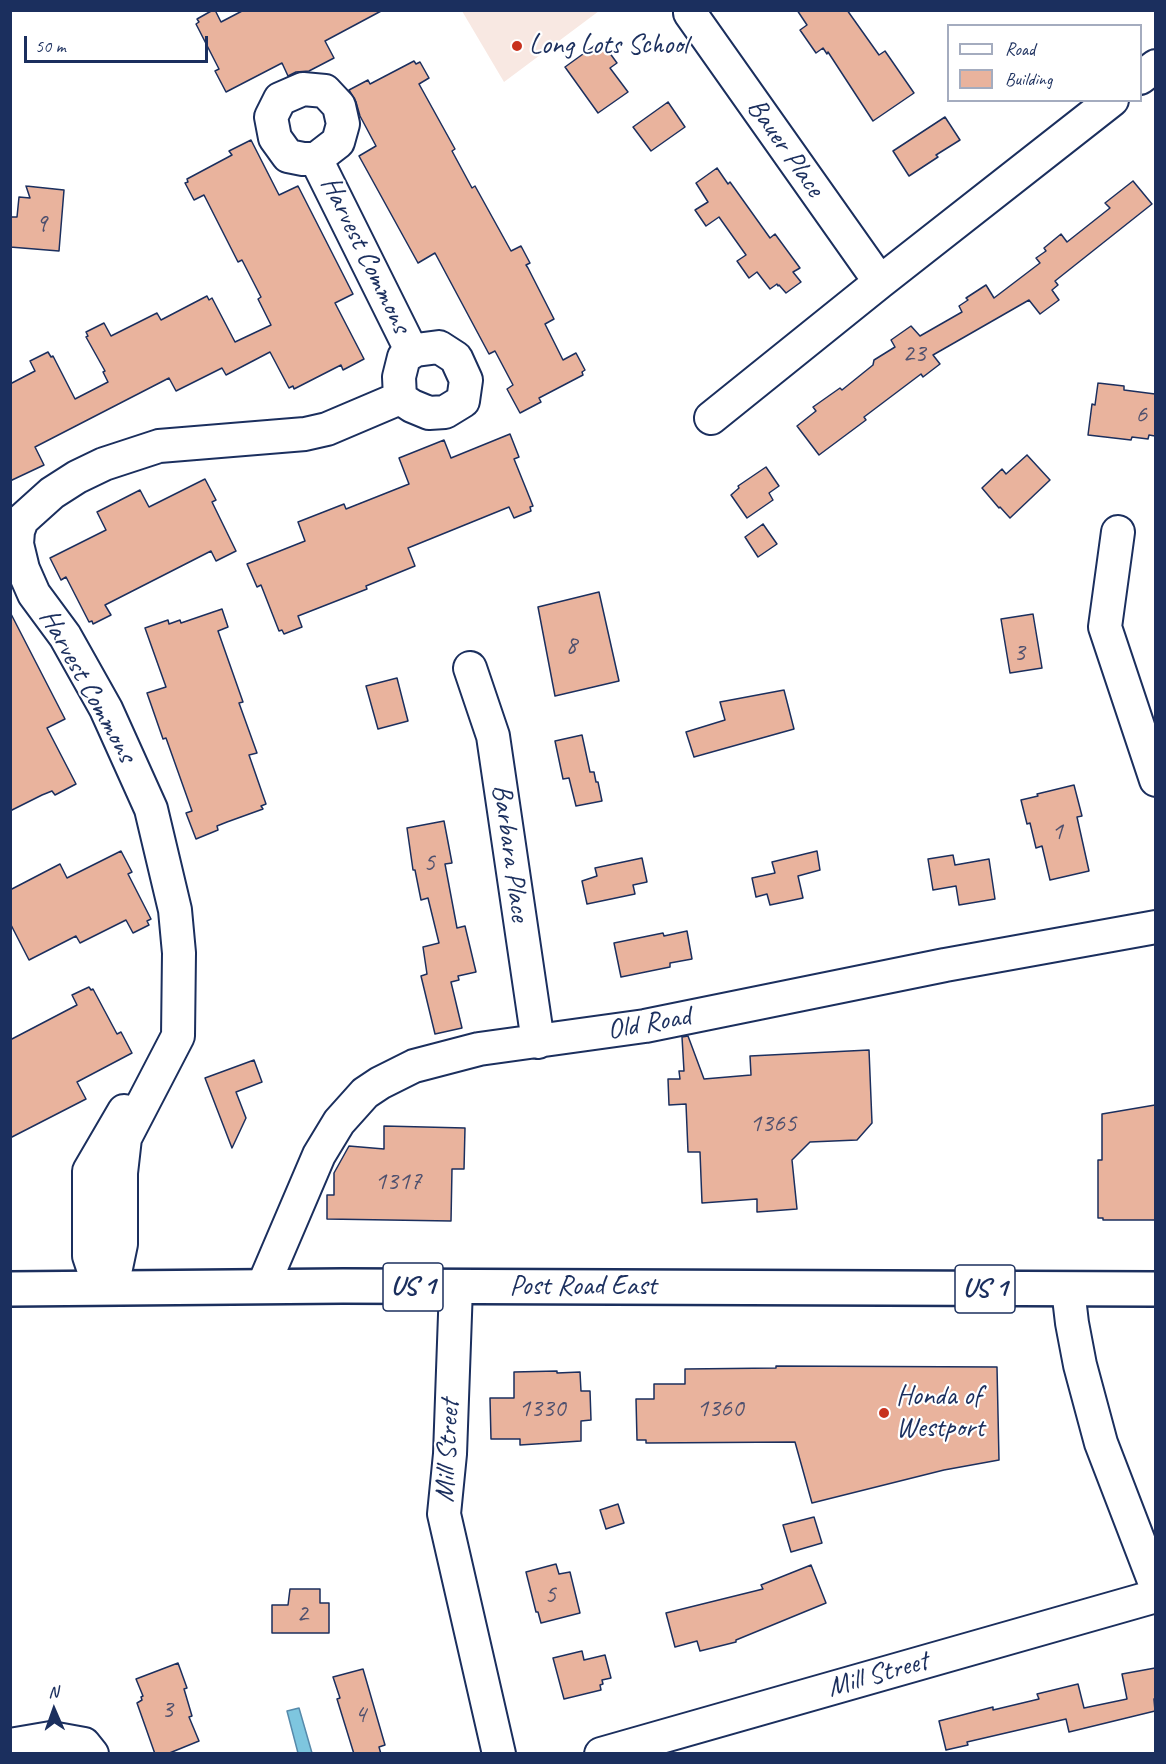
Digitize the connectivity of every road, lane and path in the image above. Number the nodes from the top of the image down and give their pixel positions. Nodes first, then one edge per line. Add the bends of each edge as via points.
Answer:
1 (690, 13) dead end
2 (1155, 66) edge
3 (1142, 76) edge
4 (1109, 102) edge
5 (316, 159) dead end
6 (880, 282) junction
7 (412, 352) junction
8 (400, 398) junction
9 (711, 417) dead end
10 (1118, 532) dead end
11 (470, 668) dead end
12 (1155, 780) edge
13 (1155, 927) edge
14 (538, 1042) junction
15 (263, 1286) junction
16 (456, 1287) junction
17 (105, 1288) junction
18 (10, 1289) edge
19 (1068, 1289) junction
20 (1155, 1289) edge
21 (1155, 1586) edge
22 (1155, 1596) edge
23 (10, 1745) edge
24 (92, 1754) edge
25 (499, 1754) edge
26 (601, 1754) edge

1 - 6 street, Bauer Place
2 - 3 street
4 - 6 street
5 - 7 street, Harvest Commons
6 - 9 street
7 - 8 street, Harvest Commons via 404,357 401,367
7 - 8 street, Harvest Commons via 440,347 456,358 466,380 462,401 445,412 429,413
8 - 17 street, Harvest Commons via 327,429 159,446 104,464 52,493 22,520 18,531 23,569 34,594 65,636 106,709 151,809 175,910 179,953 177,1006 160,1050 89,1171 89,1256
10 - 12 street via 1105,627
11 - 14 street, Barbara Place via 493,736
13 - 14 street, Old Road via 645,1026
14 - 15 street, Old Road via 434,1059 398,1073 365,1093 323,1147
15 - 16 main road, Post Road East / US 1
15 - 17 main road, Post Road East / US 1
16 - 19 main road, Post Road East / US 1
16 - 25 street, Mill Street via 444,1514
17 - 18 main road, Post Road East / US 1
19 - 20 main road, Post Road East / US 1
19 - 21 street via 1078,1355 1101,1443
22 - 26 street, Mill Street
23 - 24 street via 51,1738 84,1744

